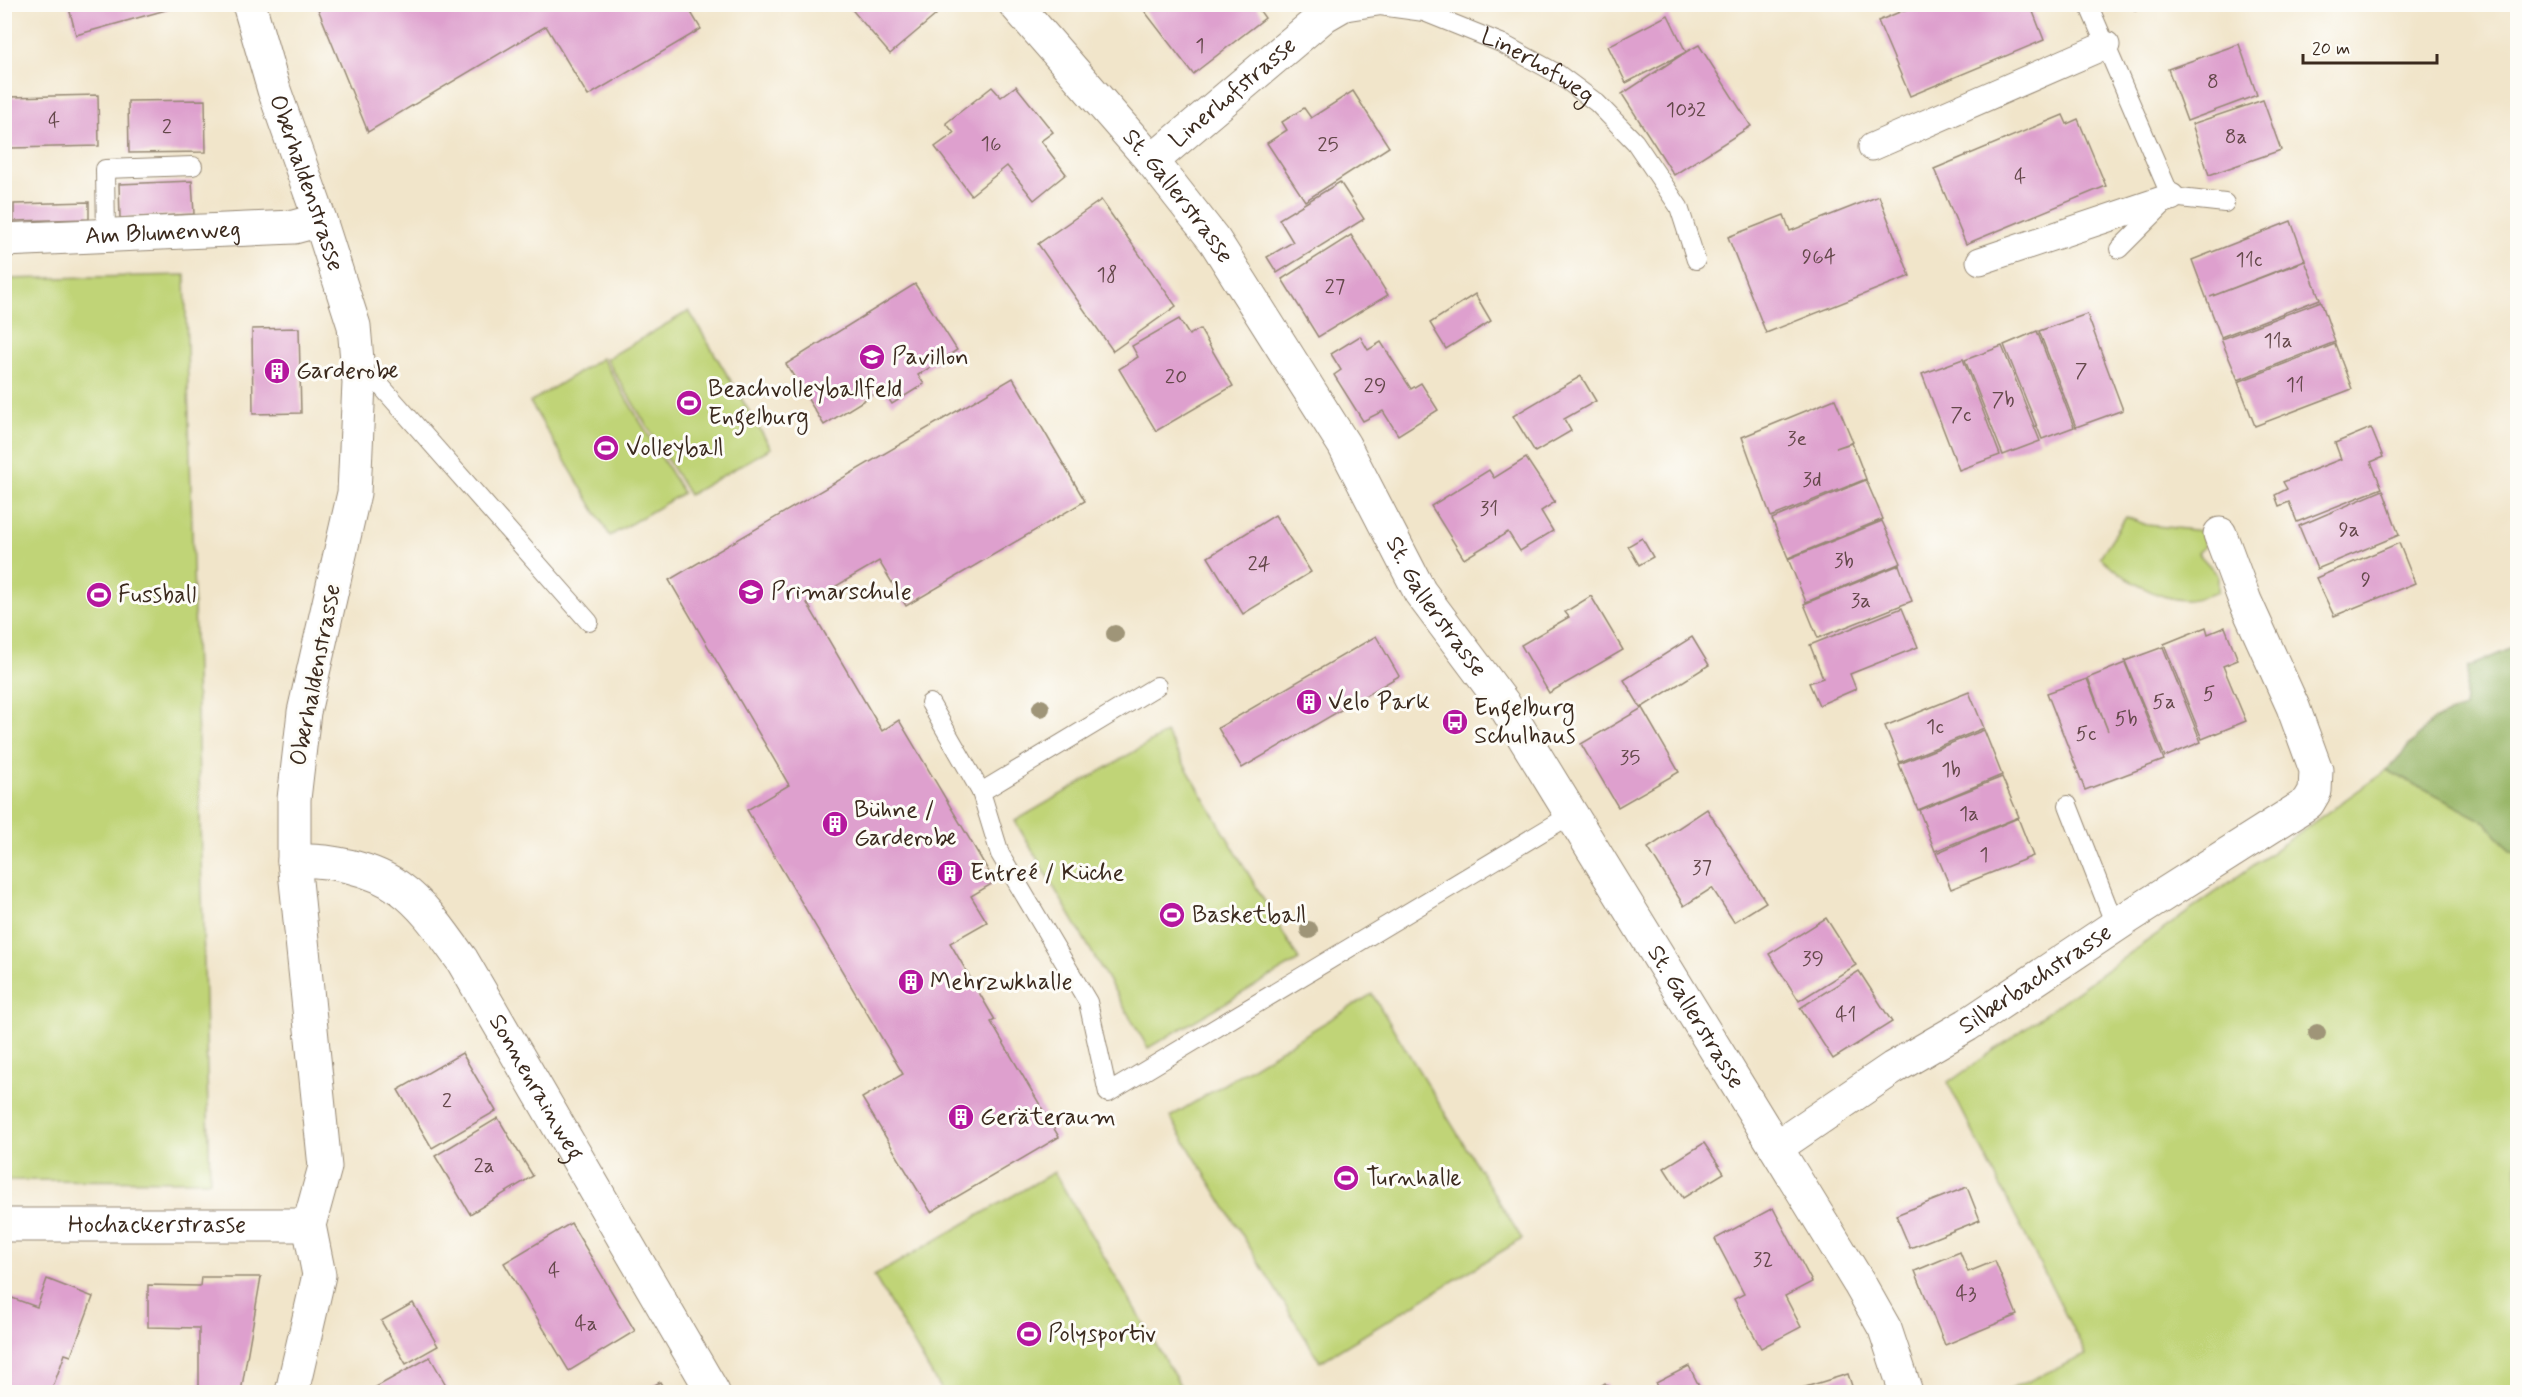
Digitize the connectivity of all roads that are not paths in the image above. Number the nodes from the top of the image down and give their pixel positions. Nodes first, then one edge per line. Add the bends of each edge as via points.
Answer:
1 (249, 4) edge
2 (1015, 4) edge
3 (2088, 4) edge
4 (1329, 8) edge
5 (2106, 45) junction
6 (1872, 147) dead end
7 (1152, 161) junction
8 (193, 166) dead end
9 (2171, 197) junction
10 (2225, 202) dead end
11 (320, 220) junction
12 (106, 235) junction
13 (4, 240) edge
14 (2119, 249) dead end
15 (1696, 260) dead end
16 (1980, 261) dead end
17 (359, 383) junction
18 (2220, 534) dead end
19 (589, 622) dead end
20 (1157, 686) dead end
21 (930, 703) dead end
22 (981, 792) junction
23 (2068, 805) dead end
24 (1572, 814) junction
25 (294, 861) junction
26 (2115, 925) junction
27 (1777, 1147) junction
28 (4, 1225) edge
29 (309, 1225) junction
30 (292, 1392) edge
31 (713, 1392) edge
32 (1906, 1392) edge

1 - 11 street, Oberhaldenstrasse via 274,90
2 - 7 street, St. Gallerstrasse
3 - 5 lane
4 - 7 street, Linerhofstrasse
4 - 15 lane, Linerhofweg via 1380,6 1425,12 1501,43 1549,69 1597,103 1635,142 1679,207
5 - 6 street
5 - 9 lane
7 - 24 street, St. Gallerstrasse via 1215,241 1268,322 1344,445 1420,592 1503,704
8 - 12 lane via 105,169
9 - 10 lane
9 - 14 lane
9 - 16 street
11 - 12 street, Am Blumenweg via 294,227
11 - 17 street, Oberhaldenstrasse via 354,326
12 - 13 street, Am Blumenweg
17 - 19 lane via 380,385
17 - 25 street, Oberhaldenstrasse via 354,493 304,712 294,799
18 - 26 street, Silberbachstrasse via 2245,601 2293,707 2316,770 2315,791 2308,803
20 - 22 lane
21 - 22 lane
22 - 24 lane via 1000,854 1088,1002 1108,1093
23 - 26 lane
24 - 27 street, St. Gallerstrasse
25 - 29 street, Oberhaldenstrasse via 326,1167
25 - 31 street, Sonnenrainweg via 319,860 357,868 401,888 428,915 462,960
26 - 27 street, Silberbachstrasse
27 - 32 street, St. Gallerstrasse via 1885,1329
28 - 29 street, Hochackerstrasse
29 - 30 street, Oberhaldenstrasse via 319,1275

